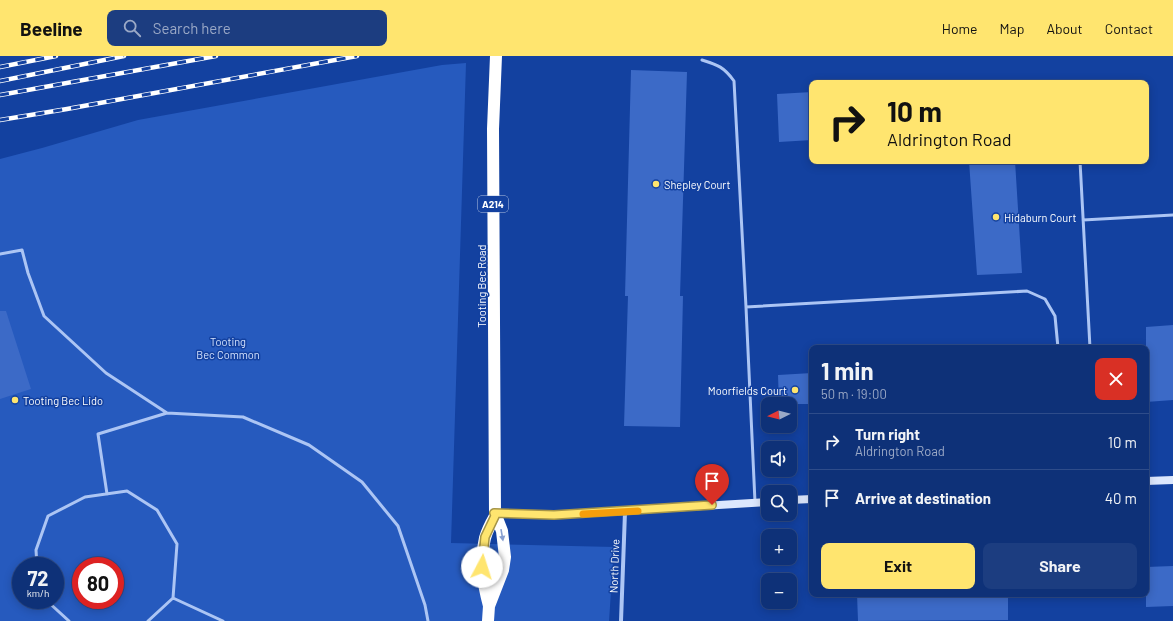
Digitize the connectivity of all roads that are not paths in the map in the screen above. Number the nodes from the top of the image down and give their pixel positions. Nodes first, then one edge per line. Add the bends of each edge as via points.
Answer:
1 (496, 56) edge
2 (702, 60) dead end
3 (1080, 164) edge
4 (1173, 215) edge
5 (1083, 220) junction
6 (0, 254) edge
7 (746, 307) junction
8 (1058, 345) edge
9 (1090, 345) edge
10 (167, 413) junction
11 (1173, 480) edge
12 (1149, 481) edge
13 (107, 494) junction
14 (809, 499) edge
15 (797, 500) edge
16 (756, 502) junction
17 (761, 502) edge
18 (625, 512) junction
19 (495, 514) junction
20 (36, 557) edge
21 (173, 598) junction
22 (490, 606) junction
23 (56, 609) edge
24 (69, 621) edge
25 (148, 621) edge
26 (223, 621) edge
27 (428, 621) edge
28 (488, 621) edge
29 (621, 621) edge

1 - 19 highway, Tooting Bec Road / A214 via 493,129
2 - 7 lane via 717,65 734,81
3 - 5 lane
4 - 5 lane
5 - 9 lane
6 - 10 lane via 22,250 44,316 106,373
7 - 8 lane via 1026,291 1045,299 1055,316
7 - 16 lane
10 - 13 lane via 98,434
10 - 27 lane via 242,416 309,445 362,482 398,526
11 - 12 street
13 - 20 lane via 85,497 48,516 36,550
13 - 21 lane via 127,491 157,510 177,544
14 - 15 street
16 - 17 street
16 - 18 street
18 - 19 street
18 - 29 street, North Drive
19 - 22 highway, Tooting Bec Road / A214 via 485,537 482,555 483,582
19 -> 22 highway, Tooting Bec Road / A214 via 502,531 505,557
21 - 25 lane
21 - 26 lane
22 - 28 highway, Tooting Bec Road / A214
23 - 24 lane

